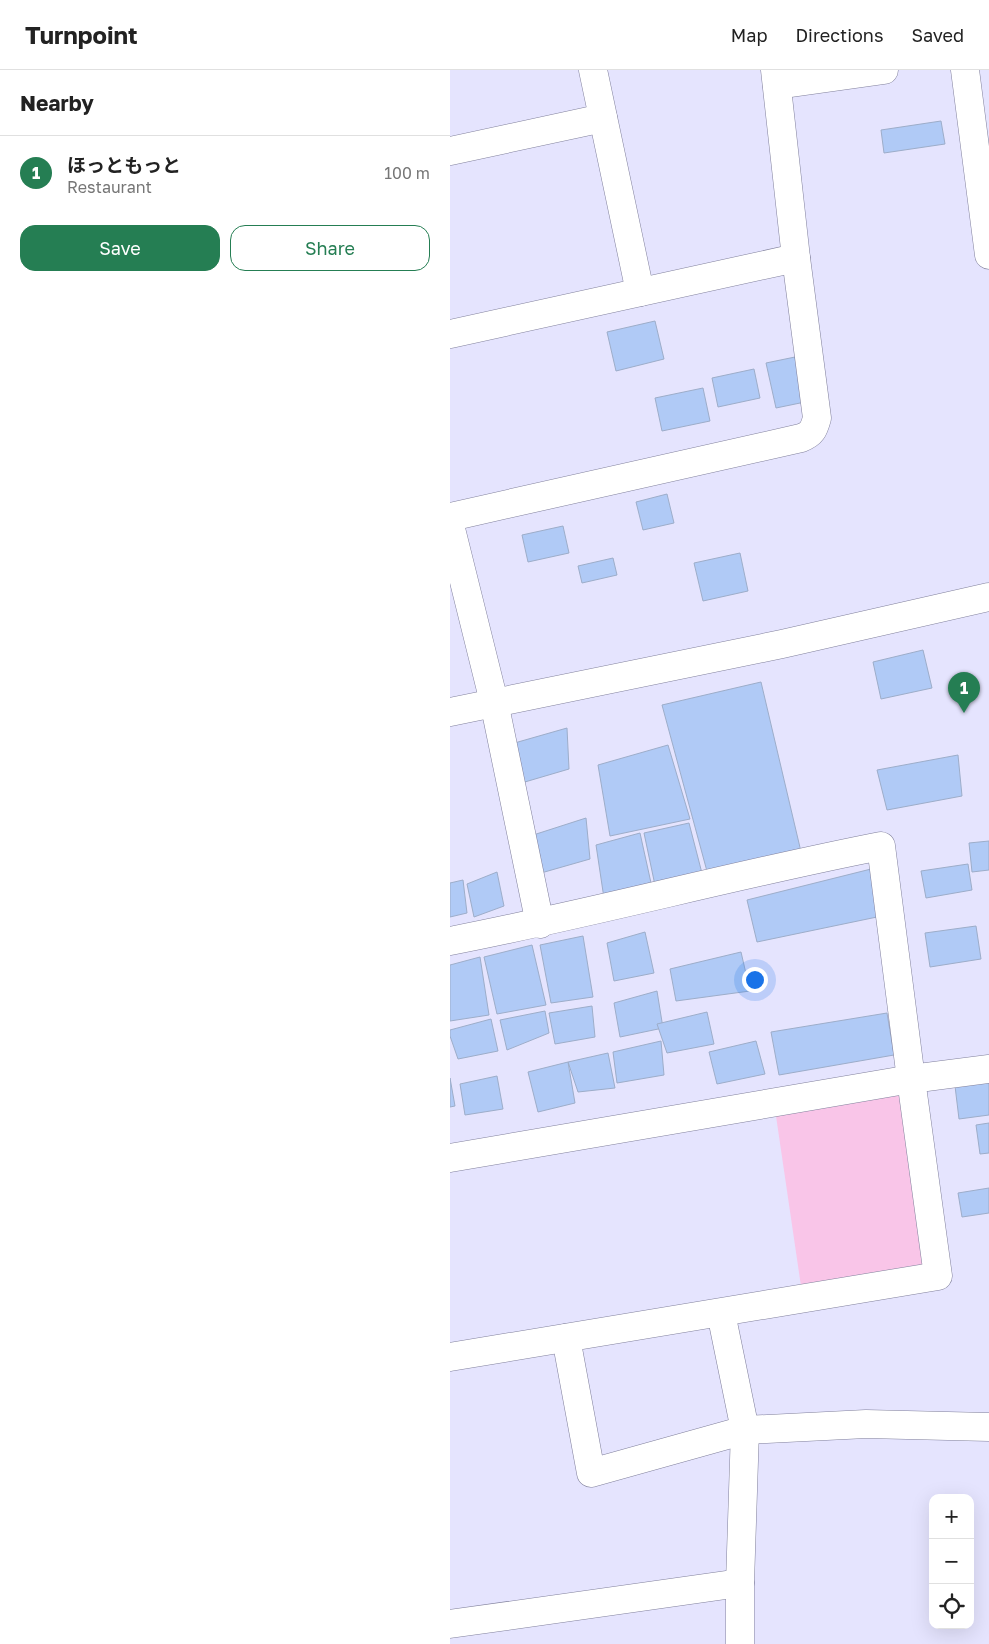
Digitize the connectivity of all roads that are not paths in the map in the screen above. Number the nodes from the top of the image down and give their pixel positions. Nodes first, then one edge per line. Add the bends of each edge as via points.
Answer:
1 (593, 70) edge
2 (884, 70) edge
3 (965, 70) edge
4 (776, 78) edge
5 (603, 118) junction
6 (450, 151) edge
7 (989, 255) edge
8 (796, 258) junction
9 (640, 292) junction
10 (450, 334) edge
11 (450, 517) edge
12 (450, 525) edge
13 (989, 596) edge
14 (494, 702) junction
15 (450, 712) edge
16 (540, 924) junction
17 (450, 941) edge
18 (989, 1069) edge
19 (910, 1080) junction
20 (450, 1158) edge
21 (721, 1313) junction
22 (566, 1338) junction
23 (450, 1357) edge
24 (989, 1427) edge
25 (745, 1430) junction
26 (740, 1582) junction
27 (450, 1624) edge
28 (740, 1644) edge

1 - 5 street
2 - 4 street
3 - 7 street
4 - 8 street
5 - 6 street
5 - 9 street
8 - 9 street
8 - 11 street via 817,418 810,435
9 - 10 street
12 - 14 street
13 - 14 street via 782,644
14 - 15 street
14 - 16 street
16 - 17 street
16 - 19 street via 807,860 881,846
18 - 19 street
19 - 20 street
19 - 21 street via 938,1276
21 - 22 street
21 - 25 street
22 - 23 street
22 - 25 street via 591,1473
24 - 25 street via 866,1424
25 - 26 street
26 - 27 street
26 - 28 street

